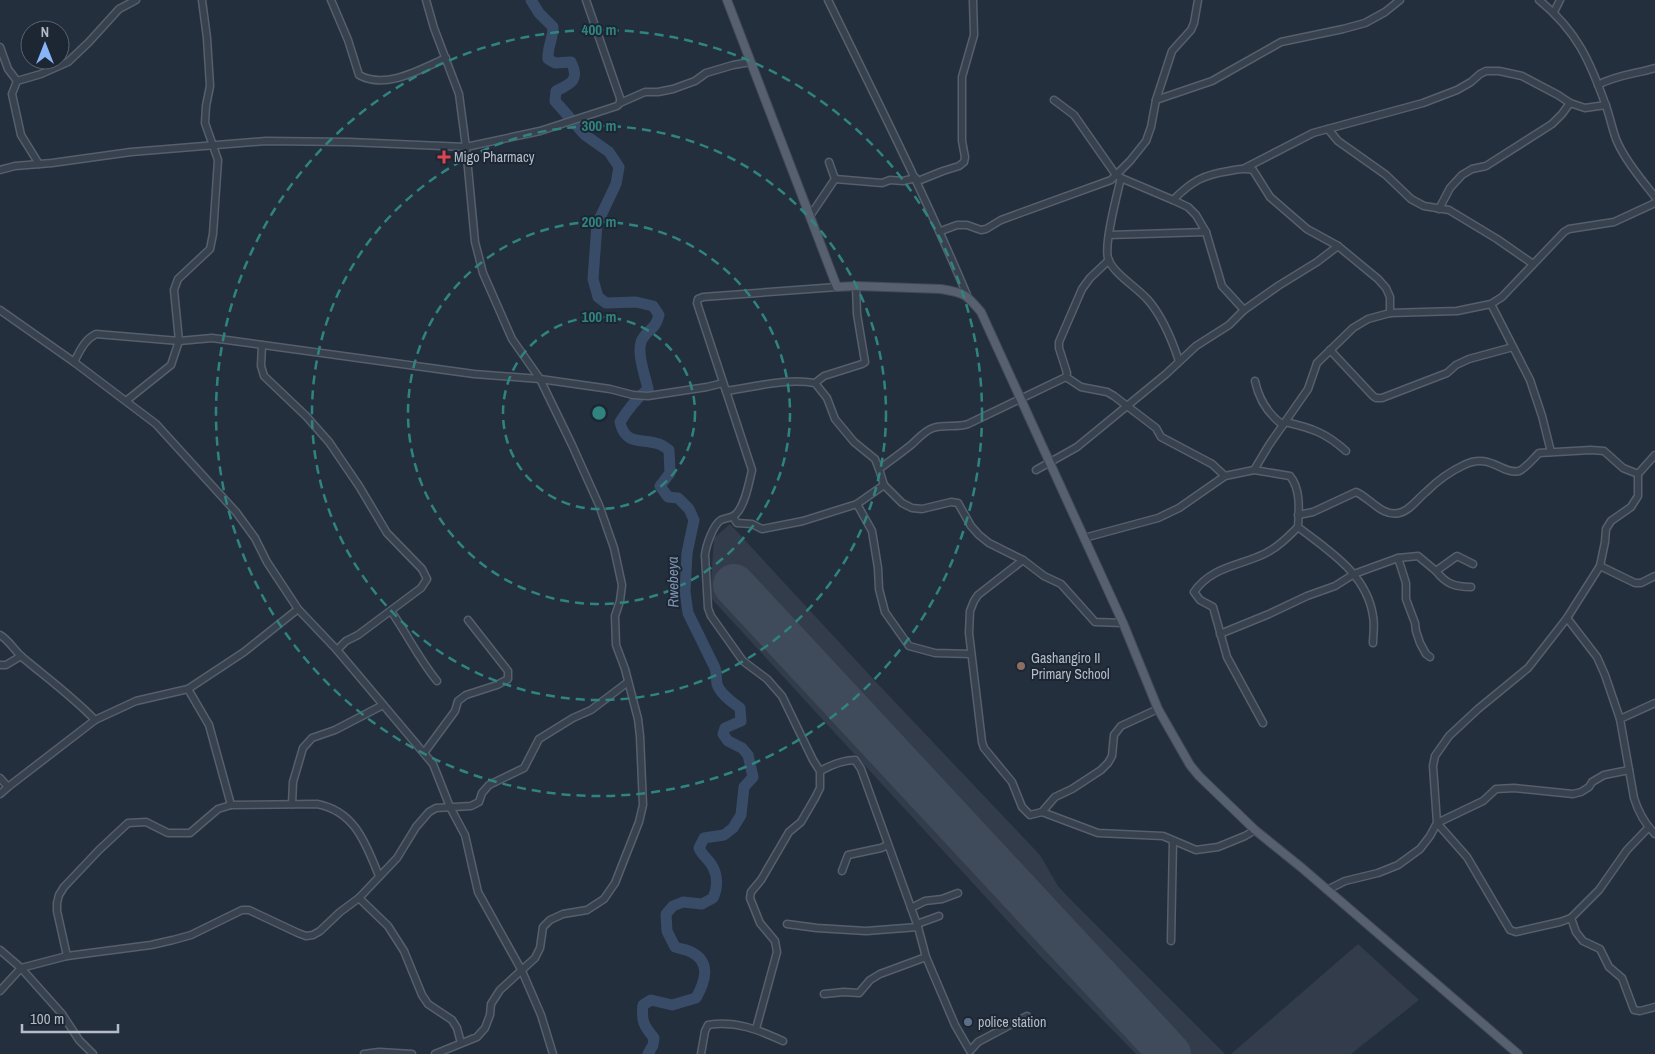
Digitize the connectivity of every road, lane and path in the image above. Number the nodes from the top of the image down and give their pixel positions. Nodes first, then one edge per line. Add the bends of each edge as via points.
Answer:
1 (136, 0) edge
2 (202, 0) edge
3 (332, 0) edge
4 (426, 0) edge
5 (586, 0) edge
6 (727, 0) edge
7 (828, 0) edge
8 (973, 0) edge
9 (1198, 0) edge
10 (1400, 0) edge
11 (1539, 0) edge
12 (1560, 0) edge
13 (1554, 12) junction
14 (0, 47) edge
15 (446, 58) junction
16 (751, 62) junction
17 (1655, 68) edge
18 (17, 81) junction
19 (1598, 85) junction
20 (1054, 100) dead end
21 (1156, 100) junction
22 (620, 103) junction
23 (1570, 103) junction
24 (1606, 105) junction
25 (1328, 129) junction
26 (214, 145) junction
27 (466, 147) junction
28 (829, 162) dead end
29 (39, 164) junction
30 (1245, 168) junction
31 (0, 170) edge
32 (1119, 176) junction
33 (835, 179) junction
34 (917, 180) junction
35 (1655, 197) edge
36 (1173, 200) junction
37 (1655, 203) edge
38 (1440, 209) junction
39 (810, 216) junction
40 (941, 232) junction
41 (1206, 232) junction
42 (1109, 235) junction
43 (1338, 246) junction
44 (1109, 260) junction
45 (1533, 264) junction
46 (856, 286) junction
47 (837, 287) junction
48 (967, 295) junction
49 (1491, 304) junction
50 (0, 310) edge
51 (1244, 310) junction
52 (1390, 313) junction
53 (179, 341) junction
54 (262, 345) junction
55 (1513, 347) junction
56 (1330, 350) junction
57 (1179, 361) junction
58 (74, 362) junction
59 (1066, 376) junction
60 (540, 379) junction
61 (1255, 381) dead end
62 (723, 383) junction
63 (815, 383) junction
64 (726, 391) junction
65 (1021, 398) junction
66 (126, 401) junction
67 (1127, 406) junction
68 (1284, 424) junction
69 (1346, 452) dead end
70 (1551, 452) junction
71 (1655, 455) edge
72 (1049, 464) junction
73 (879, 468) junction
74 (1036, 470) dead end
75 (1254, 470) junction
76 (1638, 474) junction
77 (1225, 476) junction
78 (884, 486) junction
79 (858, 504) junction
80 (1298, 515) junction
81 (733, 517) junction
82 (1298, 527) junction
83 (1084, 538) junction
84 (1398, 558) junction
85 (1023, 560) junction
86 (1473, 564) dead end
87 (1600, 566) junction
88 (1436, 571) junction
89 (1354, 574) junction
90 (1655, 576) edge
91 (1471, 587) dead end
92 (298, 609) junction
93 (391, 611) junction
94 (1567, 618) junction
95 (468, 620) dead end
96 (1123, 623) junction
97 (1220, 634) junction
98 (0, 635) edge
99 (1373, 643) dead end
100 (337, 650) junction
101 (971, 654) junction
102 (21, 656) junction
103 (1430, 657) dead end
104 (0, 665) edge
105 (437, 681) dead end
106 (628, 682) junction
107 (188, 689) junction
108 (1655, 703) edge
109 (384, 705) junction
110 (1158, 709) junction
111 (95, 720) junction
112 (1620, 720) junction
113 (1264, 724) dead end
114 (424, 753) junction
115 (1629, 770) junction
116 (820, 771) junction
117 (0, 778) edge
118 (8, 786) junction
119 (0, 794) edge
120 (292, 804) junction
121 (232, 805) junction
122 (450, 807) junction
123 (1042, 812) junction
124 (1437, 823) junction
125 (1648, 828) junction
126 (1255, 830) junction
127 (1655, 834) edge
128 (1173, 841) junction
129 (888, 845) junction
130 (842, 871) dead end
131 (379, 876) junction
132 (1327, 890) junction
133 (958, 893) dead end
134 (359, 898) junction
135 (911, 908) junction
136 (939, 916) dead end
137 (1571, 918) junction
138 (787, 924) dead end
139 (917, 925) junction
140 (1171, 941) dead end
141 (0, 950) edge
142 (67, 956) junction
143 (926, 957) junction
144 (21, 968) junction
145 (522, 972) junction
146 (0, 991) edge
147 (824, 994) dead end
148 (1655, 1007) edge
149 (1027, 1016) dead end
150 (756, 1029) junction
151 (783, 1041) dead end
152 (461, 1043) junction
153 (445, 1052) edge
154 (972, 1052) edge
155 (93, 1054) edge
156 (364, 1054) edge
157 (412, 1054) edge
158 (435, 1054) edge
159 (553, 1054) edge
160 (701, 1054) edge
161 (1518, 1054) edge

1 - 18 street via 119,9 68,62
2 - 26 street via 210,86 206,123
3 - 15 street via 359,75 366,79 399,78
4 - 15 street
5 - 22 street
6 - 16 main road
7 - 34 street
8 - 34 street via 974,35 962,77 964,162
9 - 21 street via 1194,23 1172,51
10 - 21 street via 1365,22 1281,42 1212,81
11 - 13 street
12 - 13 street
13 - 19 street via 1577,40
14 - 18 street
15 - 27 street via 459,94
16 - 22 street via 706,73 673,89 644,92
16 - 39 main road
17 - 19 street
18 - 29 street via 12,94 21,135
19 - 24 street
20 - 32 street via 1074,115
21 - 32 street via 1146,141
22 - 27 street via 540,131
23 - 24 street via 1584,108
23 - 25 street via 1522,76 1486,71 1458,90 1423,103
23 - 38 street via 1552,124 1486,166 1462,175 1450,188
24 - 35 street via 1617,141
25 - 30 street via 1313,133
25 - 38 street via 1338,141 1411,199
26 - 27 street via 266,141
26 - 29 street
26 - 53 street via 218,160 213,234 210,249 178,278 174,290
27 - 60 street via 475,242 483,273 512,339
28 - 33 street
29 - 31 street
30 - 36 street via 1203,176
30 - 43 street via 1253,170 1270,197 1307,229
32 - 36 street
32 - 40 street via 1001,220 986,229 957,225
32 - 42 street
33 - 34 street
33 - 39 street
34 - 40 street
36 - 41 street via 1188,207
37 - 45 street via 1614,222 1569,229
38 - 45 street via 1449,210
39 - 47 main road
40 - 48 street
41 - 42 street
41 - 51 street via 1222,286
42 - 44 street
43 - 51 street
43 - 52 street via 1386,288 1390,297
44 - 57 street via 1149,300 1169,332
44 - 59 street via 1082,289 1058,342
45 - 49 street via 1502,297
46 - 47 main road
46 - 48 main road via 941,289
46 - 63 street via 856,314 865,362 824,376
47 - 62 street via 698,299
48 - 65 main road via 981,312
49 - 52 street via 1457,311
49 - 55 street
50 - 58 street
51 - 57 street via 1229,325
52 - 56 street via 1368,319
53 - 54 street via 212,338
53 - 58 street via 96,334 85,342
53 - 66 street via 171,365
54 - 60 street via 474,374
54 - 93 street via 260,366 264,376 329,442 387,533 422,569 427,579
55 - 56 street via 1469,359 1447,373 1382,398 1373,396
55 - 70 street via 1530,380
56 - 68 street via 1317,363 1308,389
57 - 67 street
58 - 66 street
59 - 65 street
59 - 67 street via 1081,387 1107,392
60 - 62 street via 648,396
60 - 106 street via 595,496 614,548 622,585 615,616 616,646
61 - 68 street via 1258,396 1272,416
62 - 64 street
63 - 64 street via 789,381
63 - 73 street via 827,398 835,419
64 - 81 street via 752,470 748,489
65 - 72 main road
65 - 73 street via 962,426 931,428
66 - 92 street via 156,424 236,512
67 - 72 street via 1077,447
67 - 77 street via 1156,428 1161,437 1212,464
68 - 69 street via 1313,428 1334,440
68 - 75 street
70 - 76 street via 1604,451 1623,468
70 - 80 street via 1539,453 1517,471 1483,461 1464,465 1400,513 1387,513 1356,492 1313,512
71 - 76 street
72 - 74 street
72 - 83 main road
73 - 78 street
75 - 77 street
75 - 80 street via 1290,476 1297,495
76 - 87 street via 1638,496 1606,529
77 - 83 street via 1179,508 1158,518
78 - 79 street
78 - 85 street via 912,508 958,503 979,535
79 - 81 street via 762,530 752,524 737,523
79 - 101 street via 872,531 885,612 909,646 935,653
80 - 82 street
81 - 116 street via 716,524 706,547 708,608 743,661 767,679 782,696
82 - 89 street
82 - 97 street via 1265,554 1201,581 1194,592 1200,600 1213,607
83 - 96 main road
84 - 88 street via 1418,556
84 - 89 street
84 - 103 street via 1416,631
85 - 96 street via 1061,584 1095,622
85 - 101 street via 974,601 968,633
86 - 88 street via 1457,556
87 - 90 street via 1635,582 1641,583
87 - 94 street
88 - 91 street via 1447,583
89 - 97 street via 1335,586
89 - 99 street via 1373,616
92 - 100 street
92 - 107 street via 244,652
93 - 100 street
93 - 105 street
94 - 112 street via 1597,657
94 - 124 street via 1528,668 1456,729 1435,756
95 - 114 street via 508,671 508,680 466,695
96 - 110 main road
97 - 113 street via 1226,657
98 - 102 street
100 - 109 street
101 - 123 street via 984,748 1012,782 1022,807 1030,814
102 - 104 street
102 - 111 street
106 - 122 street via 592,710 572,718 539,739 524,768 489,785 479,802 471,806
106 - 145 street via 640,736 643,805 639,822 615,883 604,899 587,910 550,920 543,927 535,958
107 - 111 street via 136,700
107 - 121 street via 209,725
108 - 112 street
109 - 114 street
109 - 120 street via 312,738 303,748 293,782
110 - 123 street via 1121,726 1114,735 1108,763 1055,797
110 - 126 main road via 1190,765
111 - 118 street
112 - 115 street
114 - 122 street via 433,764
115 - 124 street via 1604,775 1573,794 1496,789 1483,801
115 - 125 street via 1636,804
116 - 129 street via 836,763 855,760
116 - 150 street via 820,788 815,798 801,822 789,832 750,898 760,923 775,941 777,952
117 - 118 street
118 - 119 street
120 - 121 street
120 - 131 street via 331,806 350,820 366,842
121 - 142 street via 218,809 190,833 168,833 146,822 128,824 99,850 59,895 57,911
122 - 131 street via 429,812 397,858
122 - 145 street via 465,835 478,892
123 - 128 street via 1098,833 1163,836
124 - 132 street via 1420,849 1398,864
124 - 137 street via 1467,858 1510,930 1516,932
125 - 127 street
125 - 137 street via 1627,850 1599,890
126 - 128 street via 1206,850 1196,850
126 - 132 main road
128 - 140 street
129 - 130 street via 848,855
129 - 135 street
131 - 134 street
132 - 161 main road
133 - 135 street
134 - 142 street via 313,936 298,934 249,910 242,910 191,935 173,940
134 - 152 street via 388,926 404,951 428,1004 452,1020
135 - 139 street
136 - 139 street
137 - 148 street via 1583,941 1600,949 1609,967 1622,978 1634,1010 1640,1012
138 - 139 street via 866,931
139 - 143 street
141 - 144 street
142 - 144 street
143 - 147 street via 880,974 859,993
143 - 154 street via 955,1025
144 - 146 street
144 - 155 street
145 - 152 street via 500,990 485,1028 477,1037
145 - 159 street via 541,1015
149 - 154 street via 978,1042
150 - 151 street
150 - 160 street via 718,1023 708,1025
152 - 153 street
153 - 158 street
156 - 157 street

